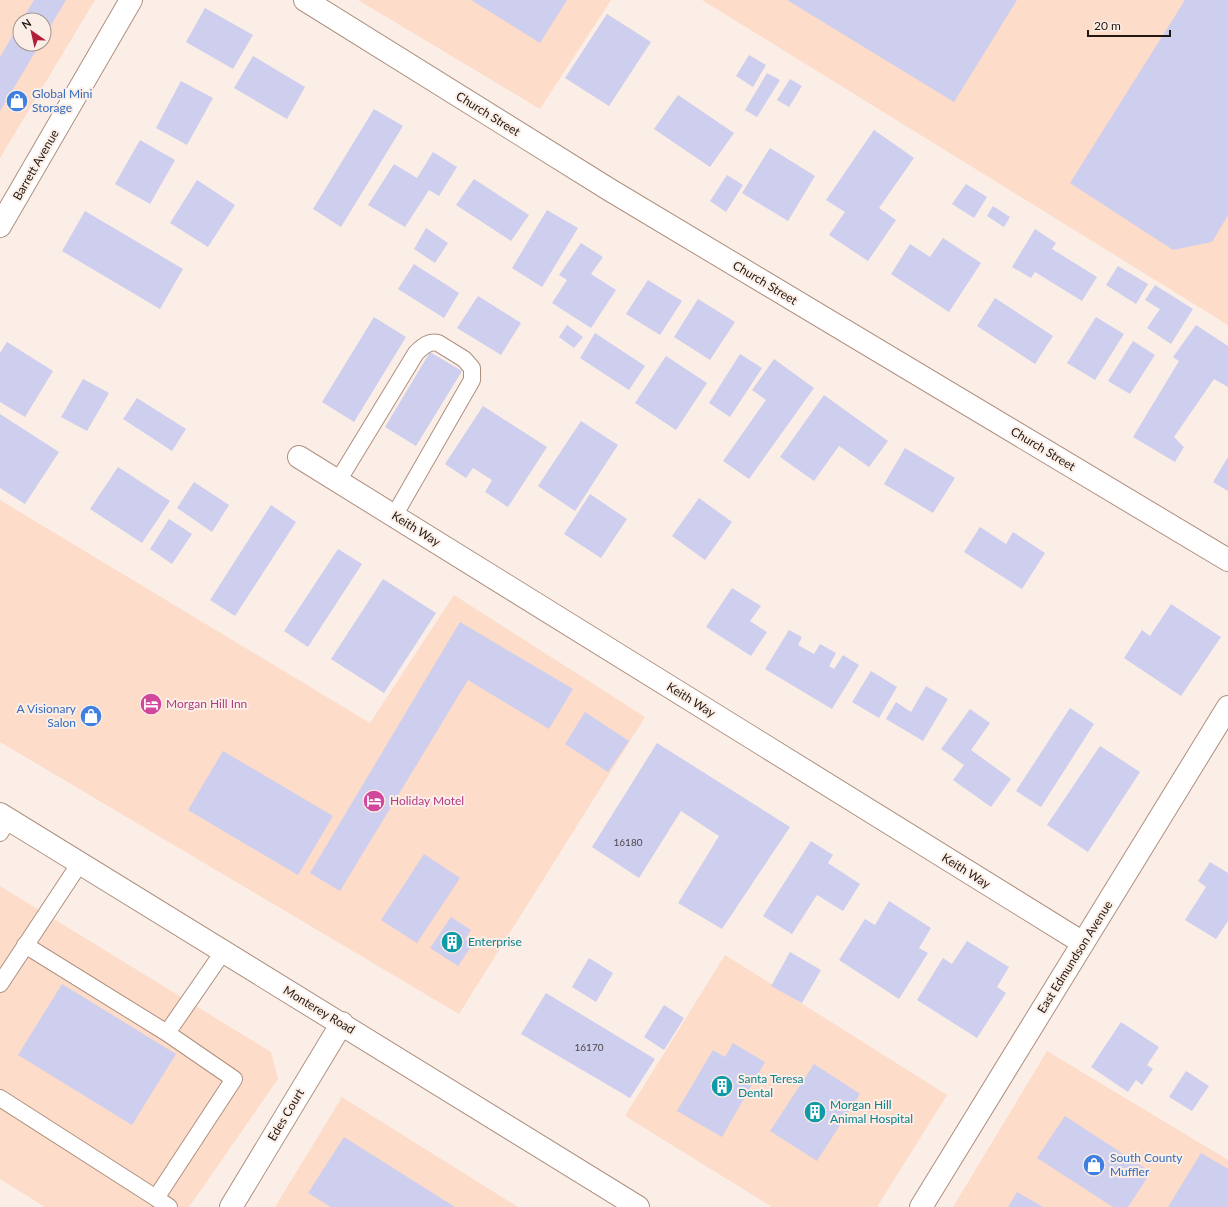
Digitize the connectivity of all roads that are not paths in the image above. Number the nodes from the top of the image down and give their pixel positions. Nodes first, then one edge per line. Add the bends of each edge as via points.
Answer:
1 (131, 0) edge
2 (305, 0) edge
3 (327, 6) edge
4 (0, 226) edge
5 (298, 457) dead end
6 (338, 481) junction
7 (394, 516) junction
8 (1228, 560) edge
9 (1228, 707) edge
10 (3, 822) edge
11 (80, 863) junction
12 (1083, 943) junction
13 (25, 946) junction
14 (223, 952) junction
15 (0, 984) edge
16 (342, 1024) junction
17 (167, 1033) junction
18 (0, 1098) edge
19 (162, 1203) edge
20 (231, 1207) edge
21 (638, 1207) edge
22 (922, 1207) edge

1 - 4 street, Barrett Avenue
2 - 3 street, Church Street
3 - 8 street, Church Street via 610,190
5 - 6 street, Keith Way
6 - 7 street, Keith Way
6 - 7 lane via 423,346 434,342 464,359 472,368 472,380
7 - 12 street, Keith Way
9 - 12 street, East Edmundson Avenue
10 - 11 street, Monterey Road
11 - 13 lane
11 - 14 street, Monterey Road
12 - 22 street, East Edmundson Avenue
13 - 15 lane
13 - 17 lane
14 - 16 street, Monterey Road
14 - 17 lane
16 - 20 street, Edes Court
16 - 21 street, Monterey Road
17 - 19 lane via 234,1079
18 - 19 lane

